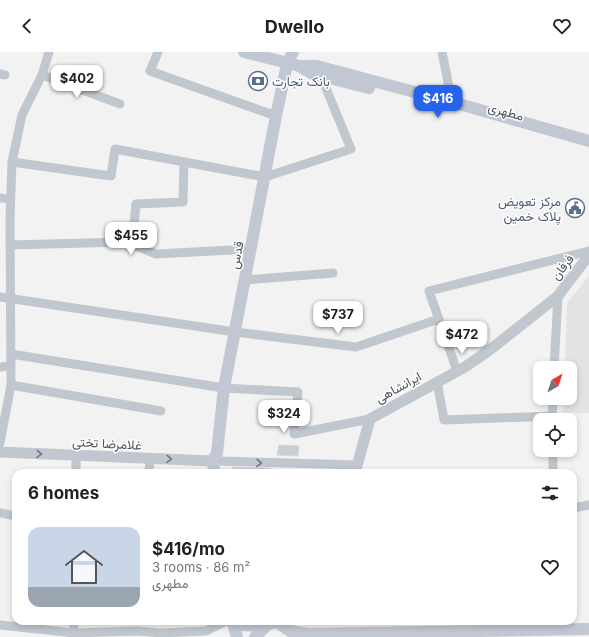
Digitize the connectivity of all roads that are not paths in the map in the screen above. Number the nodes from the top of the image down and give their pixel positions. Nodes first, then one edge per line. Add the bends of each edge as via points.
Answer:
1 (49, 52) edge
2 (158, 52) edge
3 (244, 52) edge
4 (293, 52) edge
5 (442, 52) edge
6 (286, 58) edge
7 (300, 66) junction
8 (42, 76) junction
9 (321, 76) junction
10 (120, 104) dead end
11 (453, 106) junction
12 (276, 116) junction
13 (589, 141) edge
14 (589, 150) edge
15 (12, 162) junction
16 (184, 162) junction
17 (265, 177) junction
18 (0, 198) edge
19 (10, 199) junction
20 (10, 245) junction
21 (132, 245) junction
22 (251, 249) junction
23 (589, 251) edge
24 (589, 255) edge
25 (333, 273) dead end
26 (245, 280) junction
27 (558, 296) junction
28 (0, 297) edge
29 (10, 298) junction
30 (439, 319) junction
31 (235, 332) junction
32 (11, 354) junction
33 (554, 361) edge
34 (0, 366) edge
35 (11, 366) junction
36 (457, 371) junction
37 (437, 382) junction
38 (11, 385) junction
39 (224, 388) junction
40 (161, 411) dead end
41 (533, 418) edge
42 (370, 419) junction
43 (0, 443) edge
44 (0, 452) edge
45 (76, 455) junction
46 (553, 457) edge
47 (150, 458) junction
48 (217, 464) edge
49 (76, 469) edge
50 (149, 469) edge
51 (356, 469) edge
52 (553, 469) edge
53 (589, 505) edge
54 (577, 507) edge
55 (0, 513) edge
56 (12, 515) edge
57 (0, 625) edge
58 (138, 625) edge
59 (222, 625) edge
60 (231, 625) edge
61 (271, 625) edge
62 (278, 625) edge
63 (546, 626) edge
64 (589, 629) edge
65 (137, 631) junction
66 (74, 635) edge
67 (342, 636) edge
68 (237, 637) edge
69 (255, 637) edge

1 - 8 street
2 - 12 street via 150,71
3 - 6 main road, مطهری
4 - 6 main road, قدس
5 - 11 street
6 - 7 main road, مطهری
6 - 12 main road, قدس
7 - 9 main road, مطهری
7 - 11 main road, مطهری via 317,66
8 - 10 street
8 - 15 street via 22,115
9 - 11 main road, مطهری
9 - 17 street via 351,149
11 - 13 main road, مطهری
11 - 14 main road, مطهری
12 - 17 main road, قدس
15 - 16 street via 111,176 115,149
15 - 19 street
16 - 17 street
16 - 21 street via 183,202 136,204
17 - 22 main road, قدس
18 - 19 street
19 - 20 street
20 - 21 street via 125,242
20 - 29 street
21 - 22 street via 156,254
22 - 26 main road, قدس
23 - 30 street via 429,291
24 - 27 street, فرفان
25 - 26 street
26 - 31 main road, قدس
27 - 33 street
27 - 36 street, ایرانشاهی via 491,349
28 - 29 street
29 - 31 street
29 - 32 street
30 - 31 street via 356,347
30 - 36 street
31 - 39 main road, قدس
32 - 35 street
32 - 39 street
34 - 35 street
35 - 38 street
36 - 37 street, ایرانشاهی
37 - 41 street via 444,420
37 - 42 street, ایرانشاهی
38 - 40 street
38 - 43 street
39 - 42 street via 298,392 294,434
39 - 48 main road, قدس
42 - 51 street
44 -> 45 street, غلامرضا تختی
45 - 47 street, غلامرضا تختی
45 - 49 street
46 - 52 street
47 -> 48 street, غلامرضا تختی
47 - 50 street
48 -> 51 street
53 - 54 street
55 - 56 street
57 - 66 street
58 - 65 street
59 - 65 street via 206,631
60 - 68 main road
61 - 69 main road
62 - 67 main road via 290,631 307,634
63 - 64 main road
63 - 67 main road
65 - 66 street

